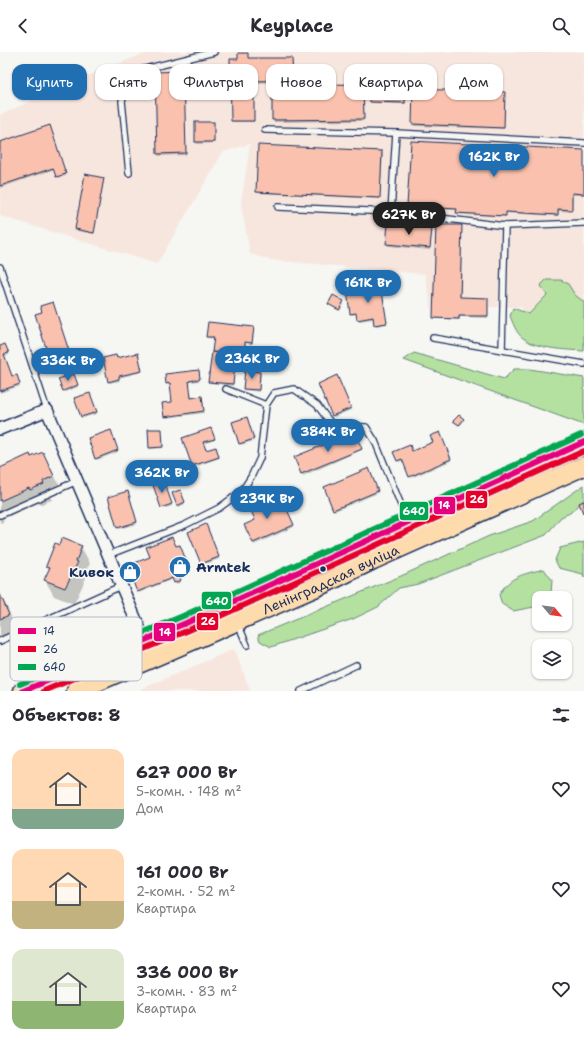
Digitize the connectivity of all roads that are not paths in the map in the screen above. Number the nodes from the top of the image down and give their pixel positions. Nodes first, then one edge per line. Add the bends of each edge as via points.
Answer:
1 (214, 52) edge
2 (265, 130) dead end
3 (396, 133) junction
4 (584, 143) edge
5 (130, 173) dead end
6 (278, 207) dead end
7 (391, 212) junction
8 (584, 223) edge
9 (505, 226) junction
10 (0, 267) edge
11 (433, 338) dead end
12 (502, 350) junction
13 (97, 358) dead end
14 (584, 364) edge
15 (34, 370) junction
16 (226, 389) dead end
17 (266, 405) junction
18 (47, 410) junction
19 (0, 429) edge
20 (584, 442) edge
21 (584, 466) edge
22 (77, 481) junction
23 (0, 515) edge
24 (408, 523) junction
25 (108, 555) junction
26 (121, 586) junction
27 (53, 617) edge
28 (135, 617) edge
29 (237, 622) junction
30 (142, 634) edge
31 (10, 636) edge
32 (0, 641) edge
33 (145, 641) junction
34 (142, 642) edge
35 (247, 645) dead end
36 (152, 658) junction
37 (142, 662) edge
38 (356, 665) dead end
39 (47, 681) edge
40 (99, 681) edge
41 (23, 691) edge
42 (76, 691) edge
43 (301, 691) edge

1 - 5 lane via 136,71 127,85 122,101
2 - 3 lane
3 - 4 lane
3 - 7 lane
6 - 7 lane
7 - 9 lane
8 - 9 lane
9 - 12 lane
10 - 15 lane
11 - 12 lane
12 - 14 lane
13 - 15 lane
15 - 18 lane
16 - 17 lane
17 - 24 lane via 274,393 294,389 317,405 333,426 366,427 375,441
17 - 25 lane via 260,458 242,491 219,508 185,525
18 - 19 street
18 - 22 street
20 - 24 main road, Ленінградская вуліца
21 - 29 main road, Ленінградская вуліца
22 - 23 lane
22 - 25 street
24 - 33 main road, Ленінградская вуліца
25 - 26 street
26 - 27 lane
26 - 28 street
29 - 35 lane
29 - 36 main road, Ленінградская вуліца
30 - 33 street
31 - 32 lane
33 - 34 main road, Ленінградская вуліца
33 - 36 street
36 - 37 main road, Ленінградская вуліца
38 - 43 lane
39 - 41 main road, Ленінградская вуліца
40 - 42 main road, Ленінградская вуліца

